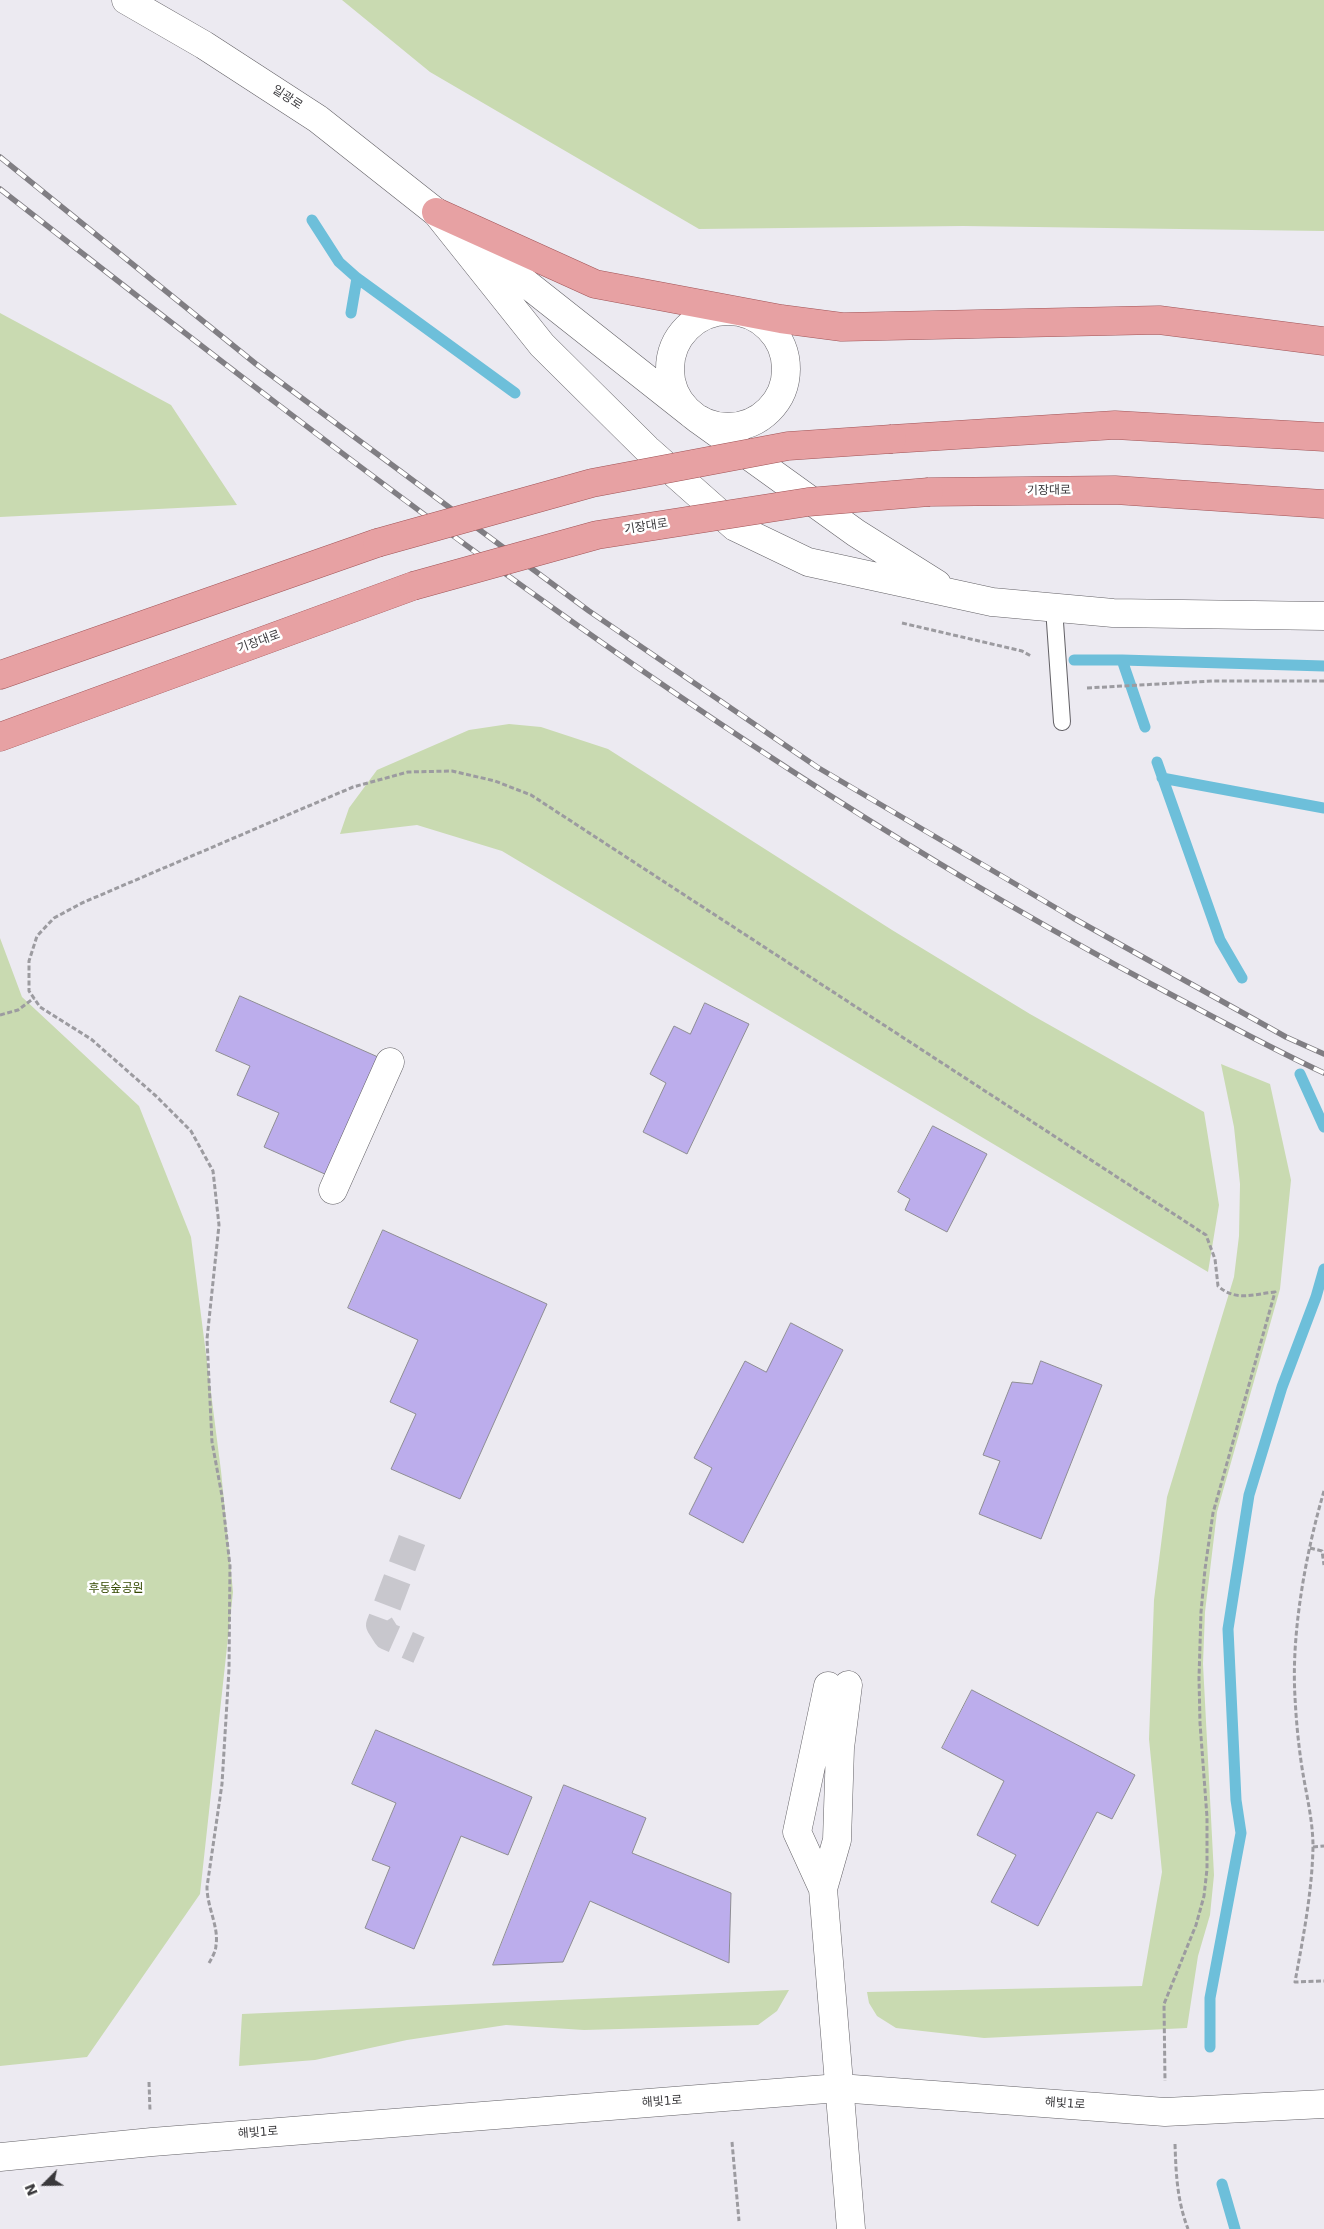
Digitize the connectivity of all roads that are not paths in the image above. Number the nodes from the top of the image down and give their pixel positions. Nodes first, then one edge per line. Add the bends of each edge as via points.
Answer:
1 (126, 0) edge
2 (436, 212) junction
3 (739, 312) junction
4 (1324, 342) edge
5 (772, 407) junction
6 (699, 420) junction
7 (1324, 437) edge
8 (777, 476) junction
9 (1324, 504) edge
10 (954, 595) junction
11 (1054, 608) junction
12 (1324, 616) edge
13 (0, 674) edge
14 (1062, 722) dead end
15 (0, 737) edge
16 (390, 1062) dead end
17 (333, 1190) dead end
18 (823, 1889) junction
19 (839, 2088) junction
20 (1324, 2104) edge
21 (0, 2157) edge
22 (852, 2229) edge

1 - 2 main road, 일광로 via 204,44 318,119
2 - 3 main road via 595,284
2 - 6 main road
2 - 10 main road via 542,345 646,449 735,527 808,562
3 - 4 main road via 842,327 1159,320
3 - 5 main road via 768,327 784,356 786,373
3 - 6 main road via 721,311 698,320 679,337 672,353 673,389 683,407
5 - 6 main road via 757,420 738,427 718,427
5 - 8 main road via 767,441
6 - 8 main road
7 - 13 main road, bridge via 1115,425 788,446 592,483 377,543
8 - 10 main road via 856,533
9 - 15 main road, 기장대로, bridge via 1115,490 929,492 808,502 597,535 413,586
10 - 11 main road
11 - 12 main road via 1112,613
11 - 14 lane
16 - 17 main road
18 - 18 main road via 837,1840 838,1686 798,1832
18 - 19 main road
19 - 20 main road, 해빛1로 via 1165,2112
19 - 21 main road, 해빛1로
19 - 22 main road

